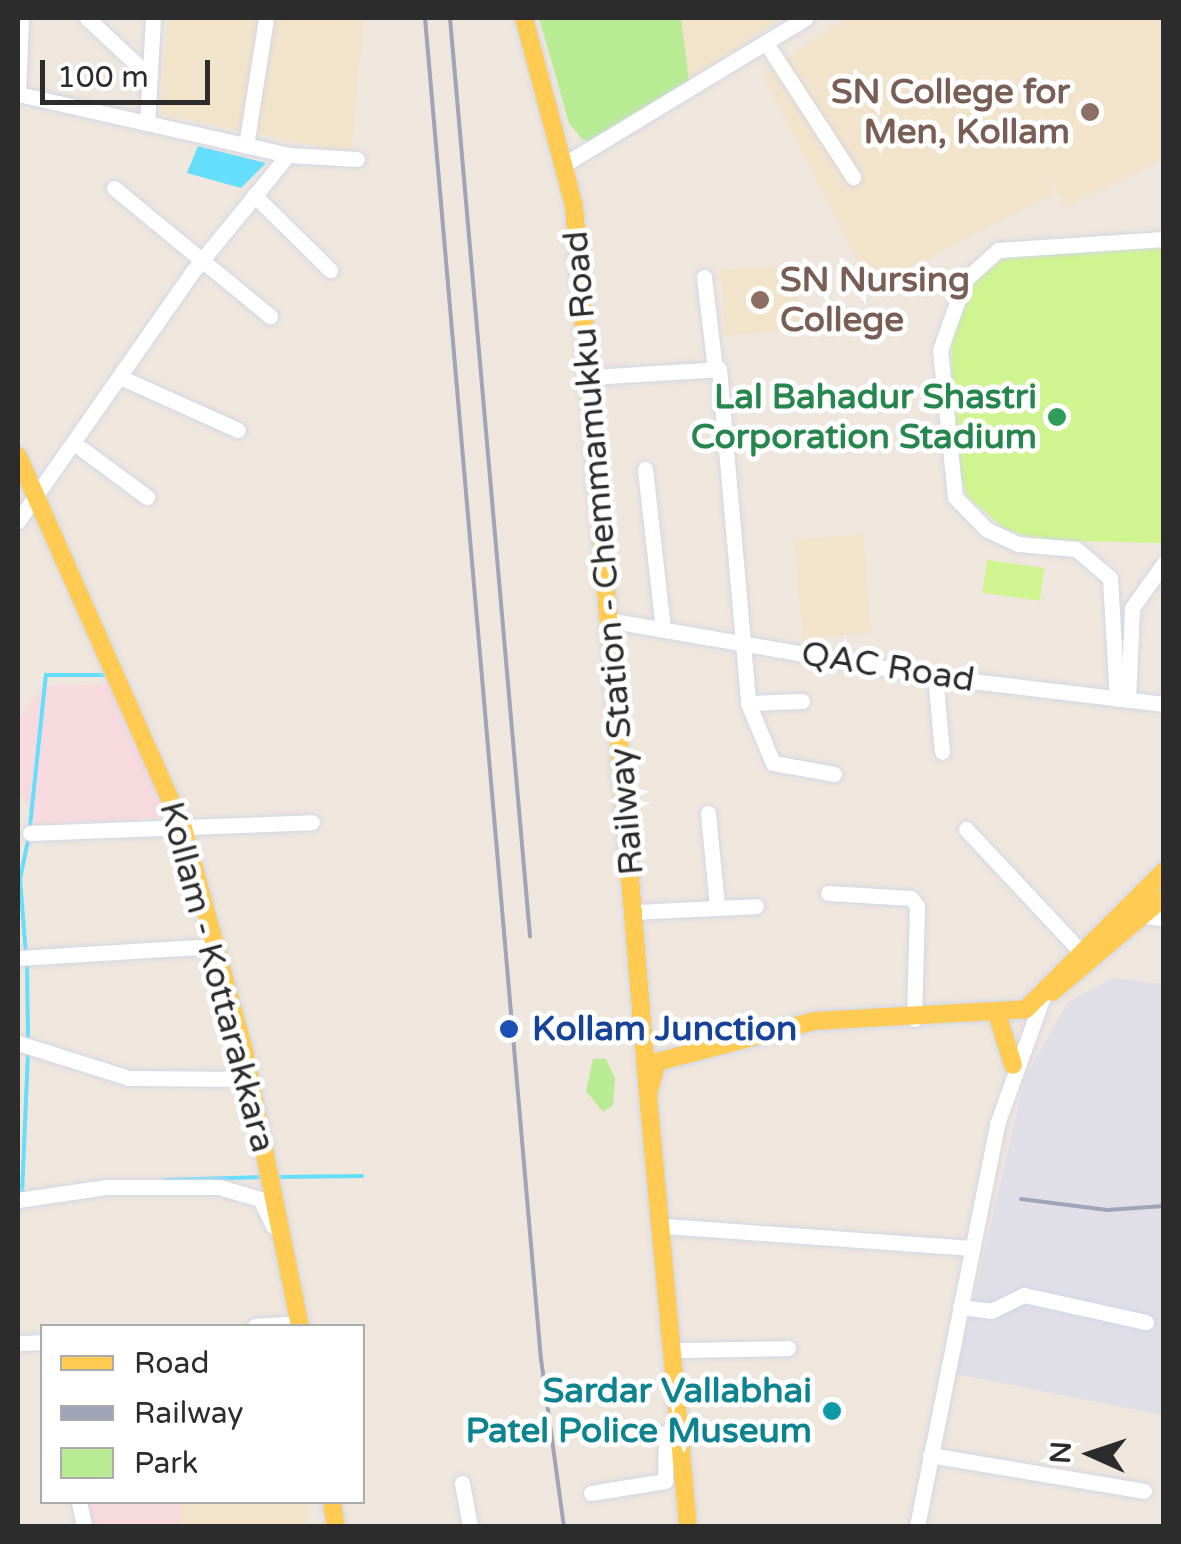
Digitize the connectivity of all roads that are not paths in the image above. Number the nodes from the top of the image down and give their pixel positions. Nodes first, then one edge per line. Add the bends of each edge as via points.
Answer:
1 (22, 18) edge
2 (86, 18) edge
3 (153, 18) edge
4 (266, 18) edge
5 (524, 18) edge
6 (806, 18) edge
7 (766, 43) junction
8 (150, 76) junction
9 (18, 94) edge
10 (147, 123) junction
11 (246, 146) junction
12 (288, 155) junction
13 (357, 160) dead end
14 (568, 162) junction
15 (852, 178) dead end
16 (114, 188) dead end
17 (254, 195) junction
18 (1164, 239) edge
19 (200, 262) junction
20 (330, 270) dead end
21 (704, 277) dead end
22 (270, 316) dead end
23 (715, 369) junction
24 (120, 377) junction
25 (590, 377) junction
26 (238, 430) dead end
27 (74, 443) junction
28 (18, 456) edge
29 (644, 468) dead end
30 (146, 497) dead end
31 (33, 502) junction
32 (18, 521) edge
33 (1164, 563) edge
34 (613, 621) junction
35 (662, 629) junction
36 (737, 642) junction
37 (935, 676) junction
38 (1122, 699) junction
39 (802, 701) dead end
40 (748, 703) junction
41 (1164, 704) edge
42 (942, 752) dead end
43 (834, 774) dead end
44 (708, 813) dead end
45 (312, 822) dead end
46 (183, 828) junction
47 (966, 829) dead end
48 (30, 833) dead end
49 (1164, 871) edge
50 (828, 893) dead end
51 (1164, 896) edge
52 (756, 906) dead end
53 (718, 907) junction
54 (634, 912) junction
55 (1155, 917) edge
56 (216, 946) junction
57 (1081, 952) junction
58 (18, 958) edge
59 (1043, 998) junction
60 (998, 1017) junction
61 (914, 1019) junction
62 (642, 1042) junction
63 (18, 1043) edge
64 (680, 1050) junction
65 (1014, 1065) junction
66 (250, 1079) junction
67 (648, 1095) junction
68 (18, 1200) edge
69 (665, 1226) junction
70 (284, 1246) junction
71 (972, 1248) junction
72 (960, 1307) junction
73 (1146, 1322) dead end
74 (300, 1324) edge
75 (788, 1348) dead end
76 (678, 1350) junction
77 (681, 1421) junction
78 (930, 1455) junction
79 (462, 1484) dead end
80 (1144, 1490) dead end
81 (591, 1493) dead end
82 (470, 1526) edge
83 (688, 1526) edge
84 (917, 1526) edge

1 - 9 street
2 - 8 street
3 - 8 street
4 - 11 street
5 - 14 main road, Railway Station - Chemmamukku Road
6 - 7 street
7 - 14 street
7 - 15 street
8 - 10 street
9 - 10 street
10 - 11 street
11 - 12 street
12 - 13 street
12 - 17 street
14 - 25 main road, Railway Station - Chemmamukku Road
16 - 19 street
17 - 19 street
17 - 20 street
18 - 38 street via 998,250 965,280 940,350 955,497 986,529 1018,544 1076,549 1110,578
19 - 22 street
19 - 24 street
21 - 23 street
23 - 25 street
23 - 36 street
24 - 26 street
24 - 27 street
25 - 34 main road, Railway Station - Chemmamukku Road
27 - 30 street
27 - 31 street
28 - 31 main road, Kollam - Kottarakkara
29 - 35 street
31 - 32 street
31 - 46 main road, Kollam - Kottarakkara via 128,690
33 - 38 street via 1132,608
34 - 35 street, QAC Road
34 - 54 main road, Railway Station - Chemmamukku Road
35 - 36 street, QAC Road
36 - 37 street, QAC Road
36 - 40 street
37 - 38 street, QAC Road
37 - 42 street
38 - 41 street, QAC Road
39 - 40 street
40 - 43 street via 773,763
44 - 53 street
45 - 46 street
46 - 48 street
46 - 56 main road, Kollam - Kottarakkara
47 - 57 street
49 - 57 main road
50 - 61 street via 911,898 917,906
51 - 55 main road
52 - 53 street
53 - 54 street
54 - 62 main road, Railway Station - Chemmamukku Road
55 - 59 main road
56 - 58 street
56 - 66 main road, Kollam - Kottarakkara
57 - 59 main road
59 - 60 main road
59 - 65 street
60 - 61 main road
60 - 65 main road
61 - 64 main road via 814,1021
62 - 64 main road
62 - 67 main road, Railway Station - Chemmamukku Road
63 - 66 street via 129,1078
64 - 67 main road via 657,1062
65 - 71 street
66 - 70 main road, Kollam - Kottarakkara
67 - 69 main road, Railway Station - Chemmamukku Road
68 - 70 street via 106,1187 218,1186 260,1199
69 - 71 street
69 - 76 main road, Railway Station - Chemmamukku Road
70 - 74 main road, Kollam - Kottarakkara
71 - 72 street
72 - 73 street via 991,1311 1024,1295
72 - 78 street
75 - 76 street
76 - 77 main road, Railway Station - Chemmamukku Road
77 - 81 street via 666,1433 666,1481
77 - 83 main road, Railway Station - Chemmamukku Road
78 - 80 street
78 - 84 street
79 - 82 street

